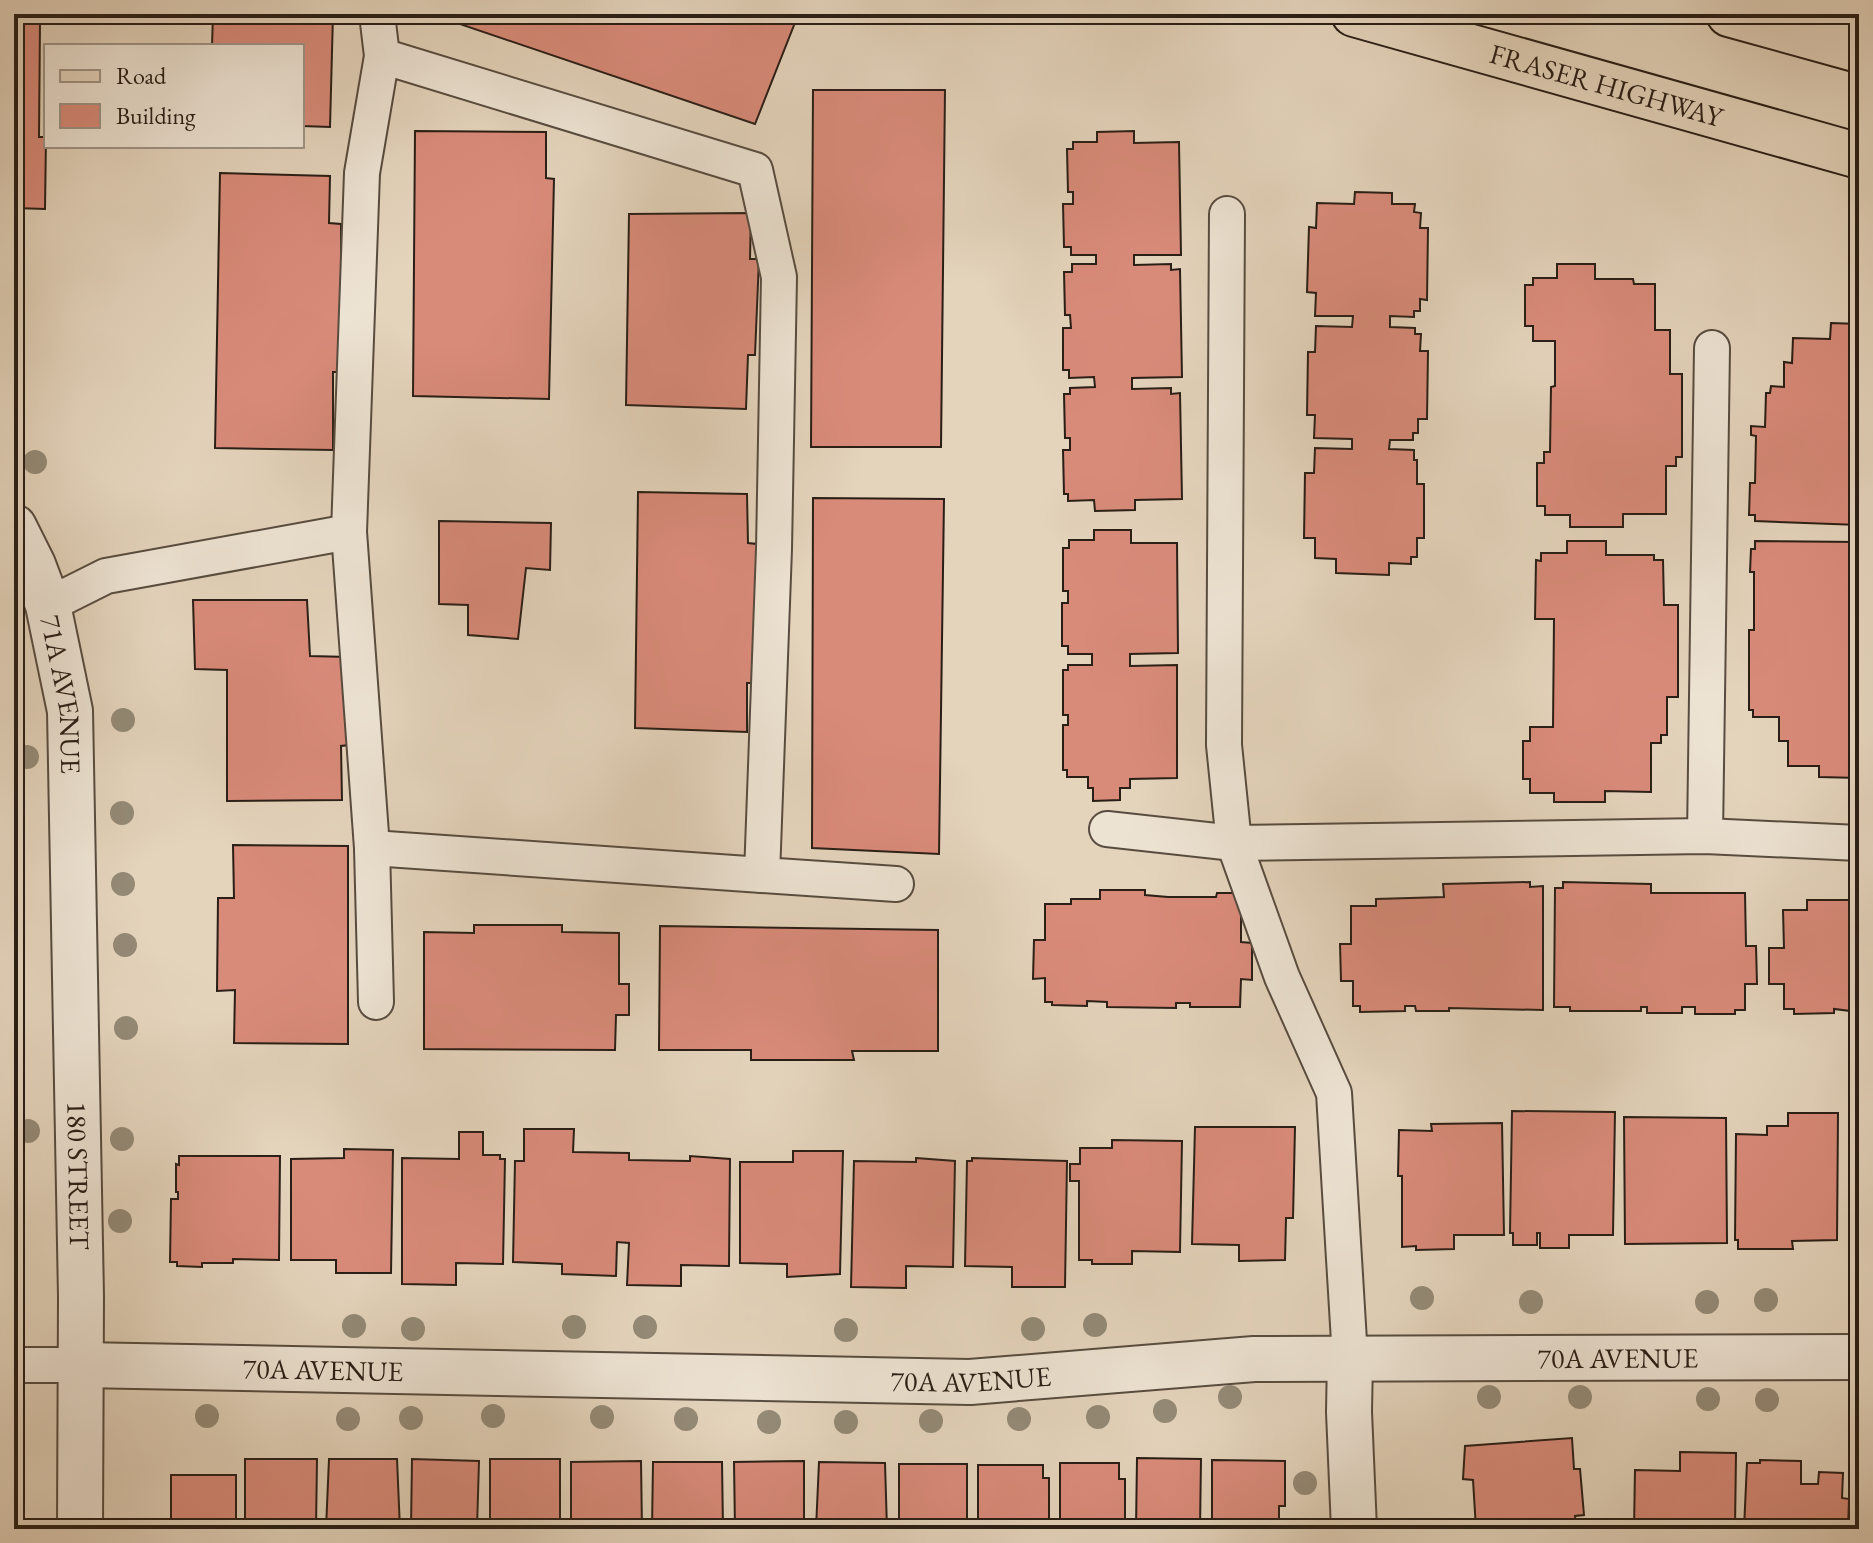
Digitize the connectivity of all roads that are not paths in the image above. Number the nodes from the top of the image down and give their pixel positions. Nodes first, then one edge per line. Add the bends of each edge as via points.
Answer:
1 (377, 14) edge
2 (1354, 14) edge
3 (1729, 14) edge
4 (1859, 50) edge
5 (382, 56) junction
6 (1859, 156) edge
7 (1227, 214) dead end
8 (1712, 348) dead end
9 (14, 527) edge
10 (349, 532) junction
11 (48, 605) junction
12 (71, 820) joint
13 (1107, 829) dead end
14 (1705, 836) junction
15 (1234, 843) junction
16 (1859, 843) edge
17 (372, 848) junction
18 (762, 875) junction
19 (896, 884) dead end
20 (376, 1002) dead end
21 (1859, 1357) edge
22 (1350, 1358) junction
23 (14, 1365) edge
24 (81, 1365) junction
25 (80, 1529) edge
26 (1354, 1529) edge

1 - 5 lane
2 - 6 main road, FRASER HIGHWAY
3 - 4 main road
5 - 10 lane via 362,173
5 - 18 lane via 755,170 779,277
7 - 15 lane via 1224,745
8 - 14 lane
9 - 11 street, 71A AVENUE
10 - 11 lane via 106,576
10 - 17 lane
11 - 12 street, 71A AVENUE via 70,711
12 - 24 street, 180 STREET
13 - 15 lane
14 - 15 lane
14 - 16 lane
15 - 22 lane via 1282,977 1334,1093
17 - 18 lane
17 - 20 lane
18 - 19 lane
21 - 22 street, 70A AVENUE
22 - 24 street, 70A AVENUE via 1254,1359 970,1382
22 - 26 street
23 - 24 lane
24 - 25 street, 180 STREET

